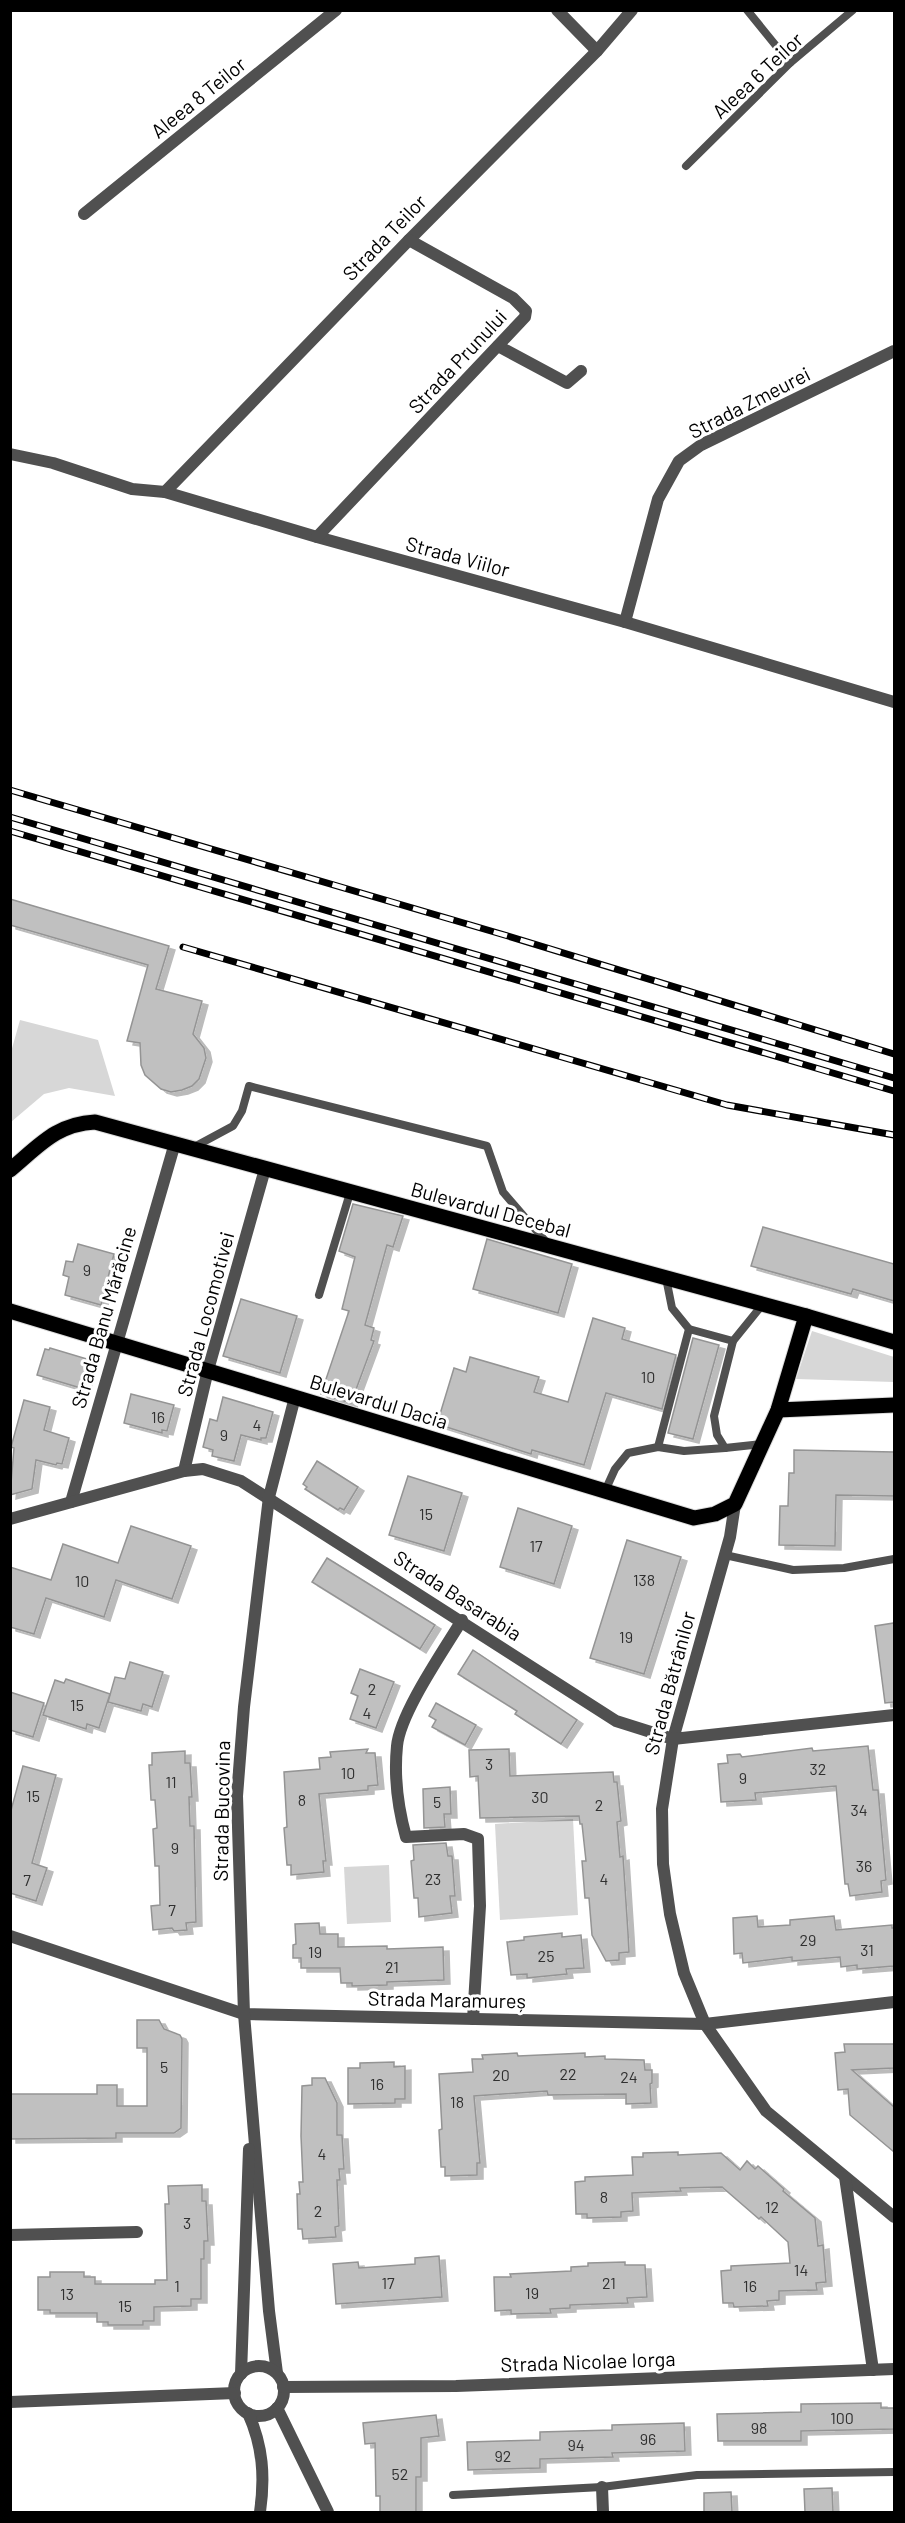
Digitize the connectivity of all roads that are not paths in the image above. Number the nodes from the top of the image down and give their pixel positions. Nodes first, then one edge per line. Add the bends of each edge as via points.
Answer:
1 (336, 10) edge
2 (557, 10) edge
3 (632, 10) edge
4 (747, 10) edge
5 (853, 10) edge
6 (597, 51) junction
7 (790, 63) junction
8 (686, 166) dead end
9 (84, 214) dead end
10 (409, 240) junction
11 (498, 346) junction
12 (894, 351) edge
13 (581, 371) dead end
14 (10, 454) edge
15 (165, 492) junction
16 (318, 537) junction
17 (625, 622) junction
18 (894, 702) edge
19 (175, 1143) junction
20 (193, 1148) junction
21 (265, 1169) junction
22 (10, 1170) edge
23 (350, 1193) junction
24 (550, 1247) junction
25 (666, 1278) junction
26 (319, 1295) dead end
27 (763, 1304) junction
28 (10, 1311) edge
29 (806, 1316) junction
30 (689, 1329) junction
31 (733, 1341) junction
32 (894, 1342) edge
33 (116, 1343) junction
34 (208, 1370) junction
35 (295, 1397) junction
36 (894, 1405) edge
37 (778, 1410) junction
38 (763, 1444) junction
39 (658, 1447) junction
40 (725, 1448) junction
41 (184, 1471) junction
42 (605, 1491) junction
43 (268, 1497) junction
44 (71, 1502) junction
45 (735, 1504) junction
46 (10, 1519) edge
47 (725, 1555) junction
48 (894, 1559) edge
49 (462, 1620) junction
50 (894, 1715) edge
51 (673, 1739) junction
52 (10, 1936) edge
53 (894, 2002) edge
54 (244, 2014) junction
55 (474, 2019) junction
56 (705, 2024) junction
57 (251, 2090) junction
58 (845, 2177) junction
59 (894, 2217) edge
60 (137, 2232) dead end
61 (10, 2235) edge
62 (894, 2369) edge
63 (873, 2370) junction
64 (277, 2373) junction
65 (241, 2374) junction
66 (284, 2386) junction
67 (235, 2393) junction
68 (10, 2402) edge
69 (277, 2408) junction
70 (248, 2413) junction
71 (894, 2472) edge
72 (602, 2487) junction
73 (453, 2495) dead end
74 (260, 2512) edge
75 (328, 2512) edge
76 (603, 2512) edge

1 - 9 street, Aleea 8 Teilor
2 - 6 street
3 - 6 street, Strada Teilor
4 - 7 lane
5 - 7 lane, Aleea 6 Teilor
6 - 10 street, Strada Teilor
7 - 8 lane, Aleea 6 Teilor
10 - 11 street, Strada Prunului via 522,306 525,317
10 - 15 street, Strada Teilor
11 - 13 street via 567,383
11 - 16 street, Strada Prunului
12 - 17 street, Strada Zmeurei via 701,445 679,461 658,499
14 - 15 street, Strada Viilor via 53,463 132,489
15 - 16 street, Strada Viilor
16 - 17 street, Strada Viilor
17 - 18 street, Strada Viilor
19 - 20 main road, Bulevardul Decebal
19 - 22 main road, Bulevardul Decebal via 95,1122 76,1123 63,1128
19 - 33 street, Strada Banu Mărăcine
20 - 21 main road, Bulevardul Decebal
20 - 24 lane via 233,1126 249,1086 487,1146 503,1192
21 - 23 main road, Bulevardul Decebal
21 - 34 street, Strada Locomotivei
23 - 24 main road, Bulevardul Decebal
23 - 26 lane
24 - 25 main road, Bulevardul Decebal
25 - 27 main road, Bulevardul Decebal
25 - 30 lane via 672,1308
27 - 29 main road, Bulevardul Decebal
27 - 31 lane
28 - 33 main road, Bulevardul Dacia
29 - 32 main road, Bulevardul Decebal
29 - 37 main road, Strada Bătrânilor
30 - 31 lane
30 - 39 lane
31 - 40 lane via 714,1416 717,1435
33 - 34 main road, Bulevardul Dacia
33 - 44 street, Strada Banu Mărăcine
34 - 35 main road, Bulevardul Dacia
34 - 41 street, Strada Locomotivei
35 - 42 main road, Bulevardul Dacia
35 - 43 street, Strada Bucovina
36 - 37 main road
37 - 38 main road, Strada Bătrânilor
38 - 40 lane
38 - 45 main road, Strada Bătrânilor
39 - 40 lane via 684,1451
39 - 42 lane via 628,1453 615,1468
41 - 43 street, Strada Basarabia via 203,1469 221,1473
41 - 44 street, Strada Basarabia
42 - 45 main road, Bulevardul Dacia via 694,1518 715,1514
43 - 49 street, Strada Basarabia
43 - 54 street, Strada Bucovina via 237,1796
44 - 46 street, Strada Basarabia
45 - 47 street, Strada Bătrânilor
47 - 48 lane via 793,1570
47 - 51 street, Strada Bătrânilor
49 - 51 street, Strada Basarabia via 616,1720
49 - 55 street via 411,1705 397,1744 397,1774 399,1810 406,1837 464,1834 478,1839 480,1906
50 - 51 street, Strada Basarabia
51 - 56 street, Strada Bătrânilor via 663,1809 663,1864 684,1973
52 - 54 street, Strada Maramureș
53 - 56 street, Strada Maramureș
54 - 55 street, Strada Maramureș
54 - 57 street, Strada Bucovina
55 - 56 street, Strada Maramureș
56 - 58 street, Strada Bătrânilor via 766,2111
57 - 64 street, Strada Bucovina
57 - 65 street, Strada Bucovina
58 - 59 street, Strada Bătrânilor
58 - 63 street
60 - 61 street
62 - 63 street, Strada Nicolae Iorga
63 - 66 street, Strada Nicolae Iorga via 456,2386
64 - 65 street via 255,2367
64 - 66 street
65 - 67 street
66 - 69 street
67 - 68 street
67 - 70 street via 236,2402
69 - 70 street via 267,2415
69 - 75 street
70 - 74 street via 257,2432 263,2466
71 - 72 lane via 697,2475
72 - 73 lane
72 - 76 street

